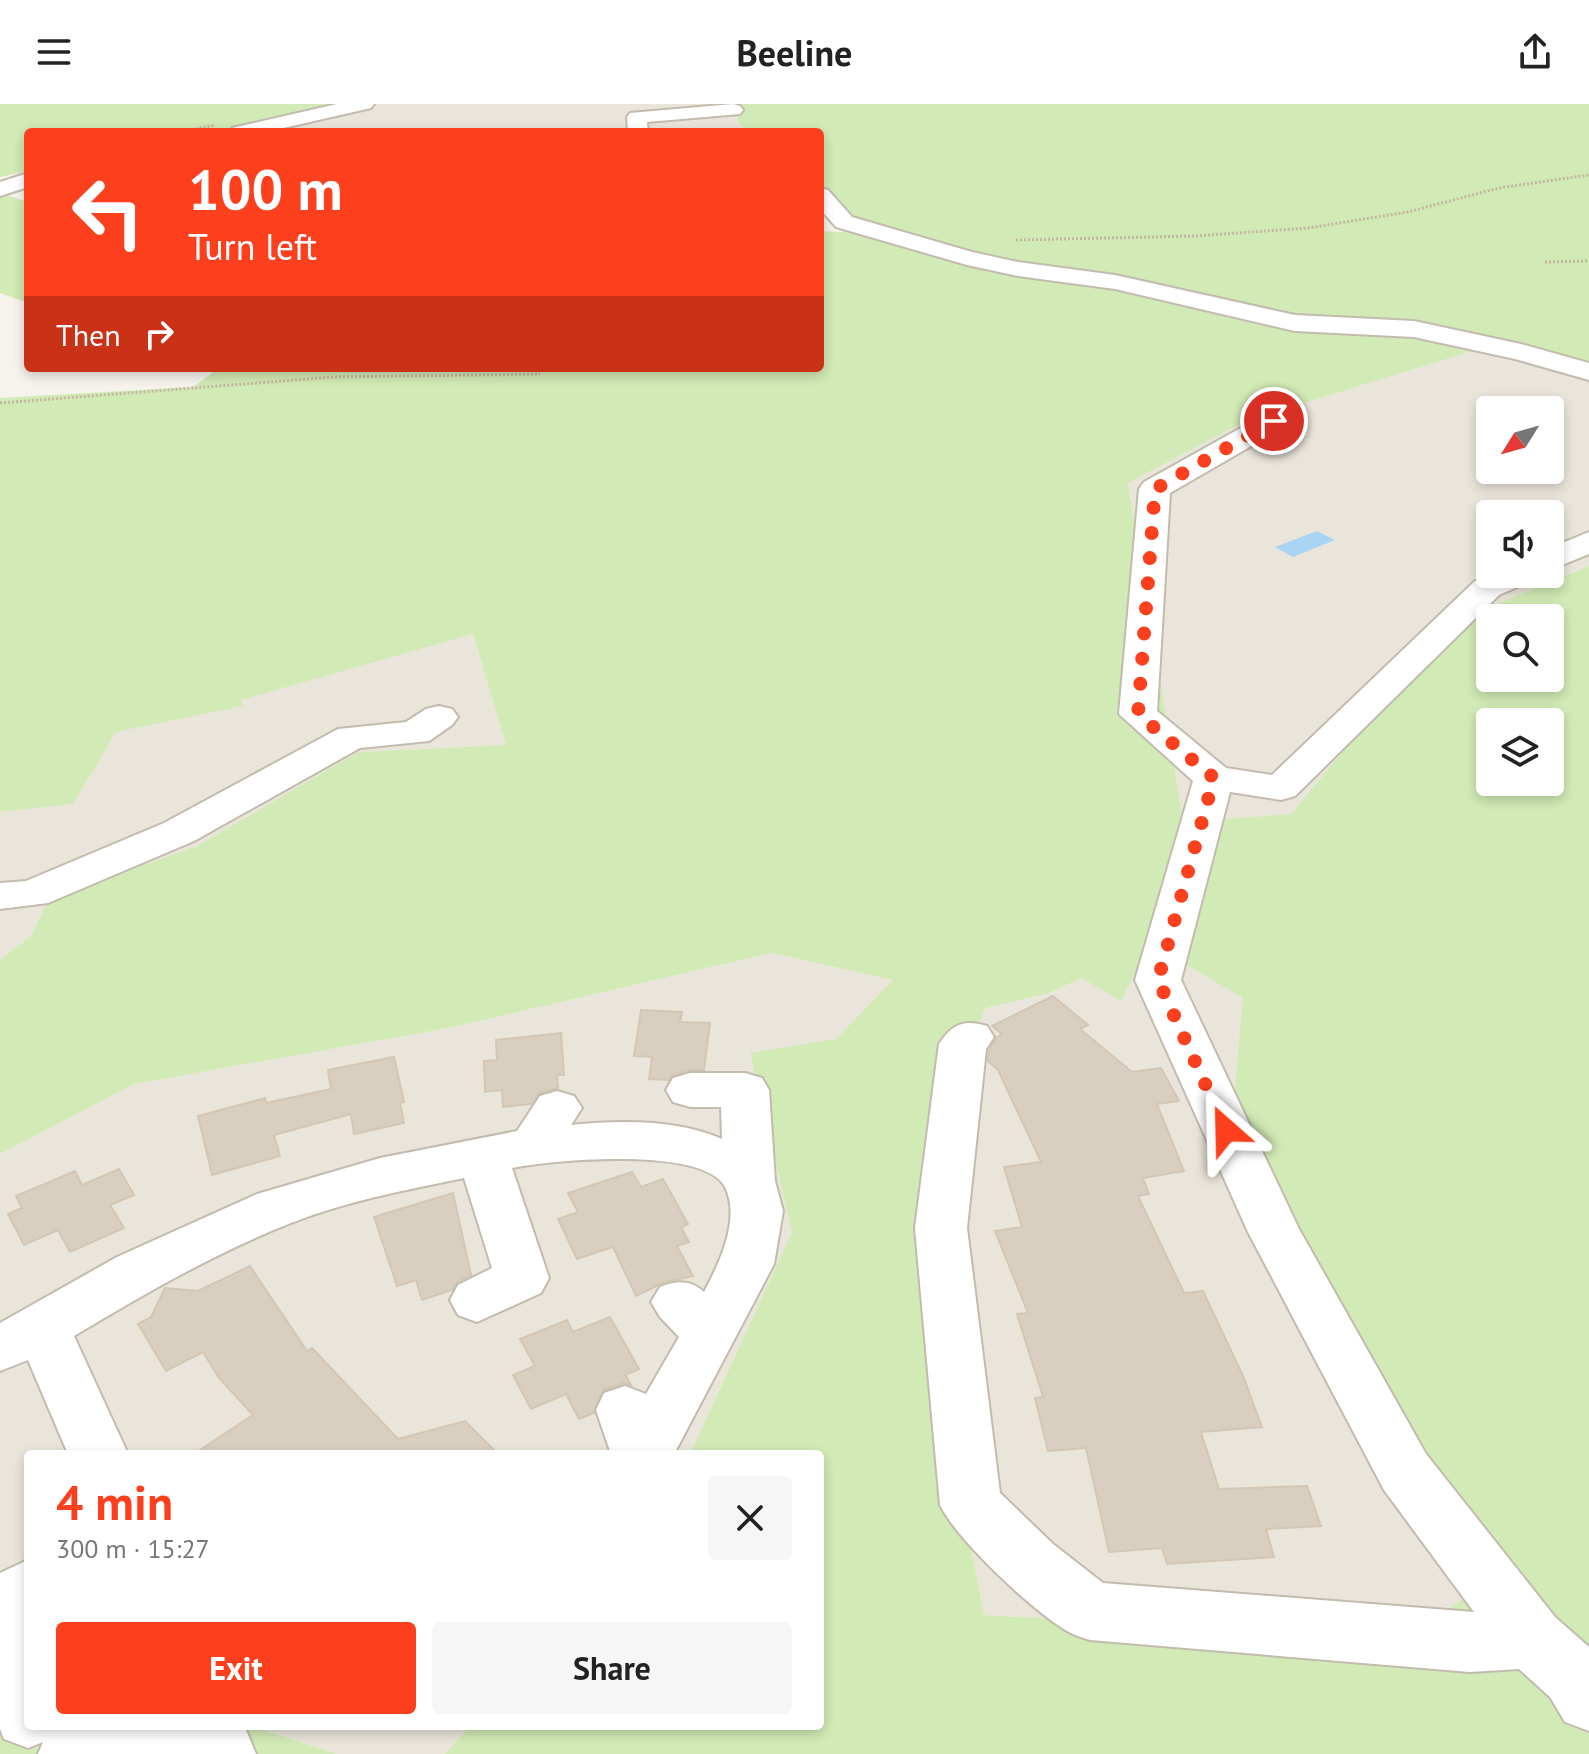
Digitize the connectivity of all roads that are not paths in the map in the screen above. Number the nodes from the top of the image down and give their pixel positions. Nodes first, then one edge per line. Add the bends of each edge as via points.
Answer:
1 (364, 104) edge
2 (735, 107) edge
3 (751, 126) dead end
4 (257, 128) edge
5 (638, 128) edge
6 (24, 181) edge
7 (0, 189) edge
8 (824, 200) edge
9 (1589, 372) edge
10 (1274, 421) dead end
11 (1589, 542) edge
12 (1564, 554) edge
13 (1487, 588) edge
14 (439, 717) dead end
15 (1214, 778) junction
16 (0, 896) edge
17 (970, 1037) dead end
18 (690, 1090) dead end
19 (482, 1156) junction
20 (749, 1181) junction
21 (477, 1300) dead end
22 (113, 1322) dead end
23 (32, 1344) edge
24 (637, 1439) edge
25 (96, 1450) edge
26 (24, 1592) edge
27 (0, 1612) edge
28 (1532, 1638) junction
29 (0, 1643) edge
30 (1589, 1699) edge
31 (24, 1706) edge
32 (34, 1730) edge
33 (43, 1754) edge
34 (72, 1754) edge
35 (222, 1754) edge

1 - 4 street
2 - 3 street
2 - 5 street via 637,117
6 - 7 street
8 - 9 street via 844,222 967,258 1115,282 1295,323 1414,329
10 - 15 street via 1155,489 1138,714
11 - 12 street
13 - 15 street via 1281,788
14 - 16 street via 415,733 352,737 179,832 33,894
15 - 28 street via 1158,980 1274,1232 1405,1472
17 - 28 street via 963,1044 941,1228 971,1505 1031,1564 1090,1611 1470,1642
18 - 20 street via 745,1090
19 - 20 street via 545,1128 696,1148 735,1165
19 - 21 street via 522,1278
19 - 23 street via 386,1161 275,1208 257,1198 124,1261
20 - 24 street via 757,1211 747,1264 695,1317
22 - 23 street
23 - 25 street
26 - 27 street
28 - 30 street via 1573,1675
29 - 31 street
32 - 33 street
34 - 35 street via 130,1736

